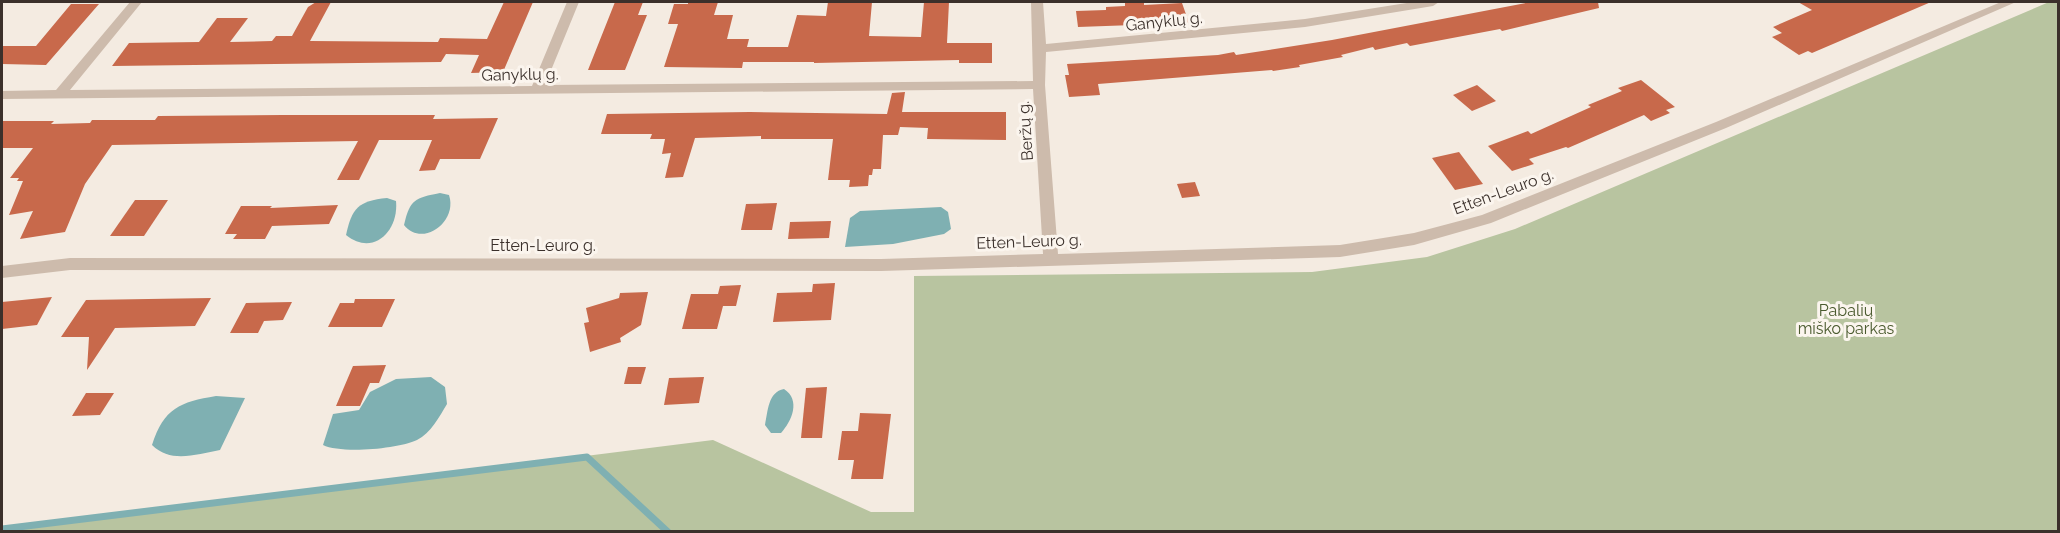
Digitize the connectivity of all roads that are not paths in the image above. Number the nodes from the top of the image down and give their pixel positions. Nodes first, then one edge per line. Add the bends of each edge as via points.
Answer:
1 (135, 2) edge
2 (573, 2) edge
3 (1037, 2) edge
4 (1433, 2) edge
5 (2010, 2) edge
6 (1040, 50) junction
7 (1039, 85) junction
8 (537, 90) junction
9 (59, 94) junction
10 (2, 95) edge
11 (1051, 258) junction
12 (2, 272) edge

1 - 9 street
2 - 8 street
3 - 6 street, Beržų g.
4 - 6 street, Ganyklų g. via 1305,24
5 - 11 street, Etten-Leuro g. via 1496,215 1414,239 1340,251 1285,254
6 - 7 street, Beržų g.
7 - 8 street, Ganyklų g.
7 - 11 street, Beržų g.
8 - 9 street, Ganyklų g.
9 - 10 street, Ganyklų g.
11 - 12 street, Etten-Leuro g. via 881,265 70,264

